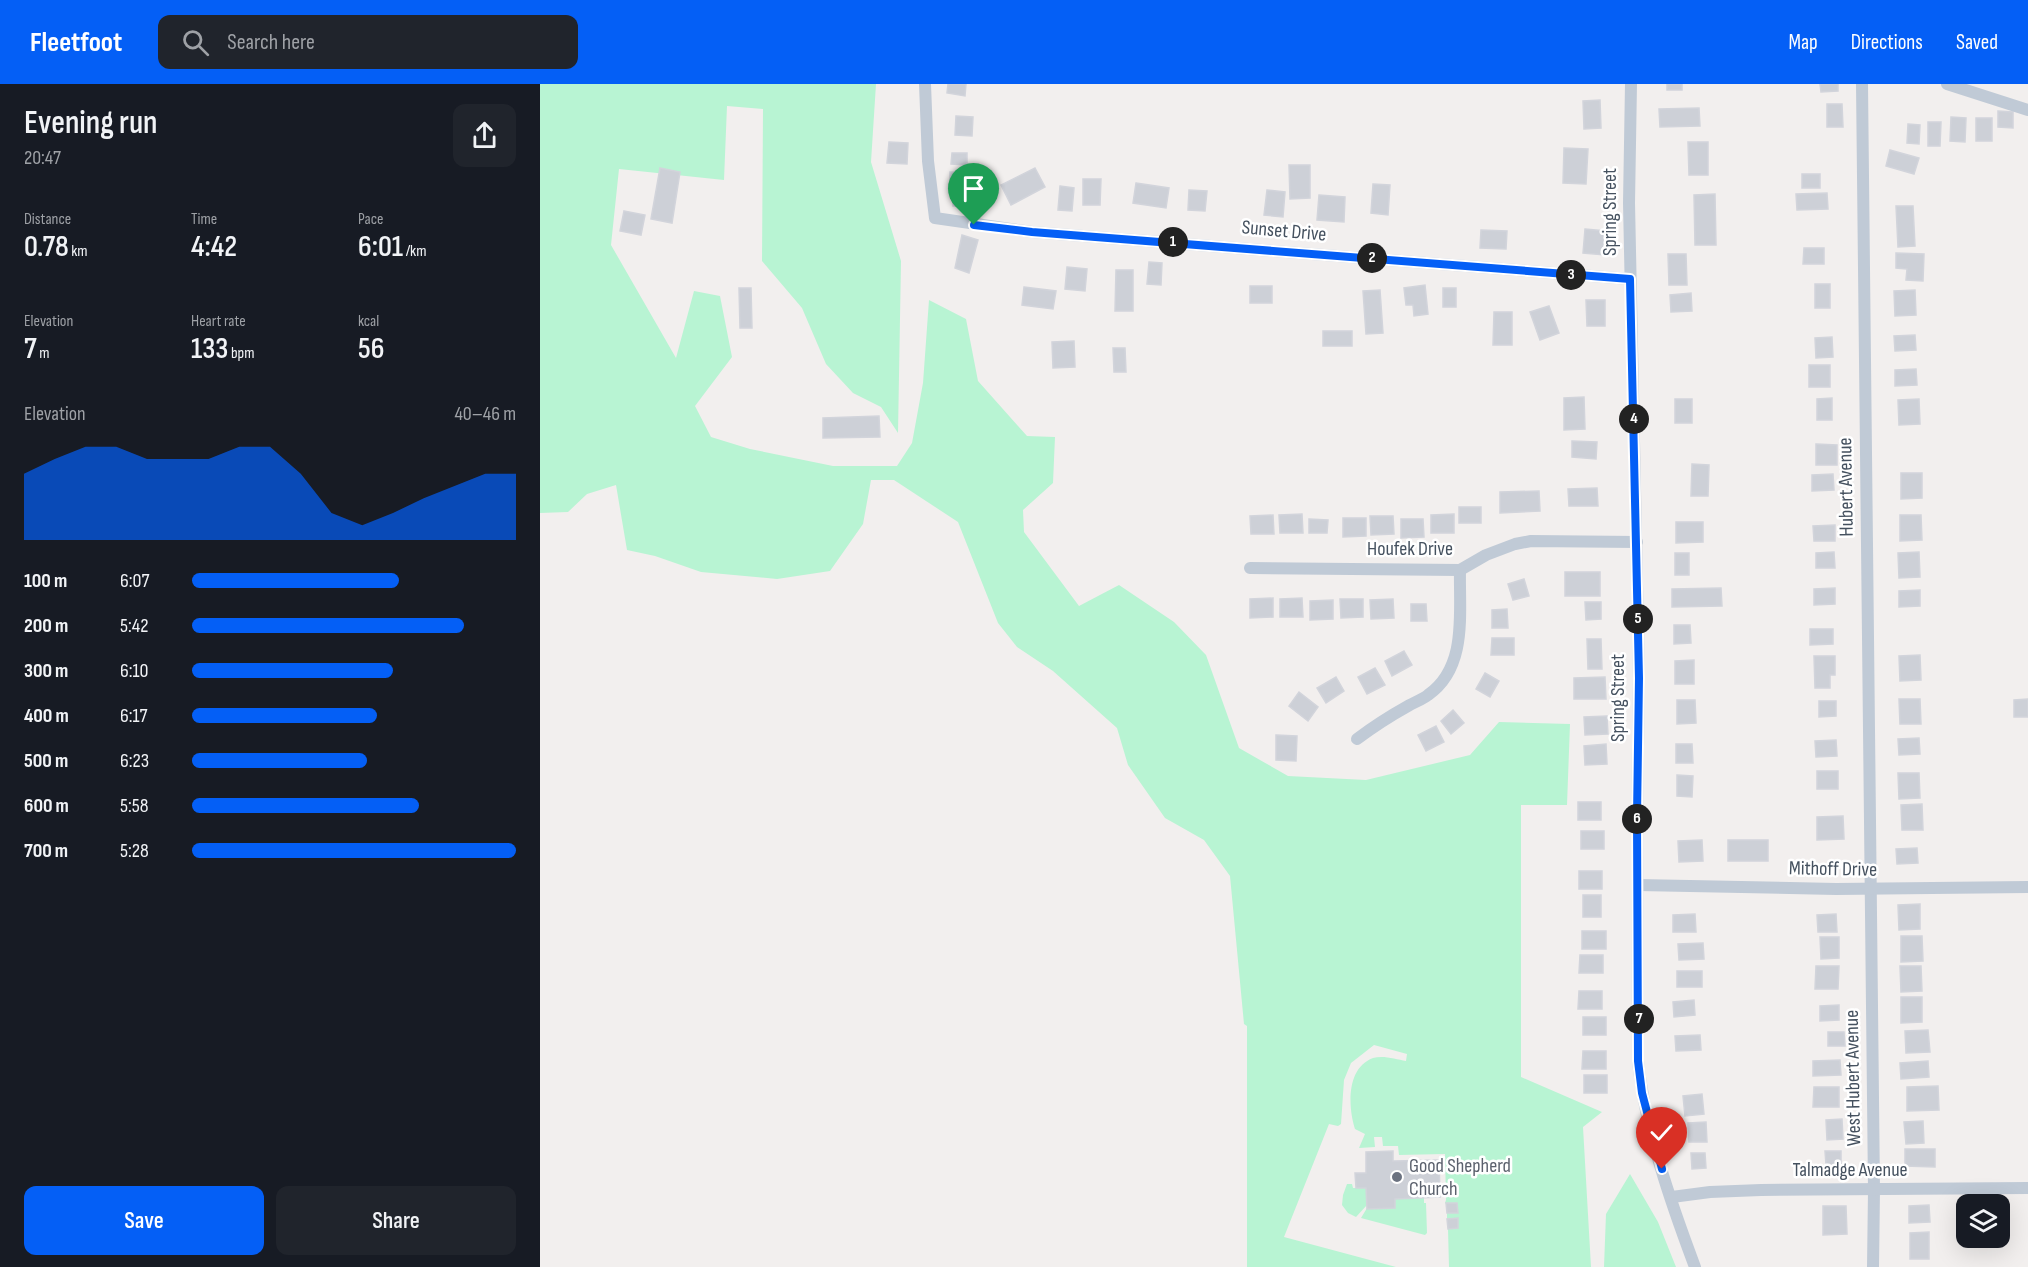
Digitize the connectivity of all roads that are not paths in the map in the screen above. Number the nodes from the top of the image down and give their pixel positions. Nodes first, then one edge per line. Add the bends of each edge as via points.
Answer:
1 (925, 84) edge
2 (1631, 84) edge
3 (1862, 84) edge
4 (1947, 84) edge
5 (2028, 110) edge
6 (1630, 279) junction
7 (1637, 542) junction
8 (1250, 568) dead end
9 (1460, 570) junction
10 (1357, 738) dead end
11 (1638, 885) junction
12 (2028, 887) edge
13 (1870, 890) junction
14 (2028, 1188) edge
15 (1875, 1190) junction
16 (1672, 1197) junction
17 (1695, 1267) edge
18 (1874, 1267) edge

1 - 6 street, Sunset Drive via 935,218 1032,232
2 - 6 street, Spring Street
3 - 13 street, Hubert Avenue
4 - 5 street
6 - 7 street, Spring Street
7 - 9 street, Houfek Drive via 1531,541 1486,555
7 - 11 street, Spring Street
8 - 9 street, Houfek Drive
9 - 10 street via 1459,638 1448,674 1428,695
11 - 13 street, Mithoff Drive
11 - 16 street, Spring Street via 1640,1082
12 - 13 street, Mithoff Drive
13 - 15 street, West Hubert Avenue
14 - 15 street, Talmadge Avenue
15 - 16 street, Talmadge Avenue via 1761,1190
15 - 18 street, West Hubert Avenue
16 - 17 street, Spring Street

